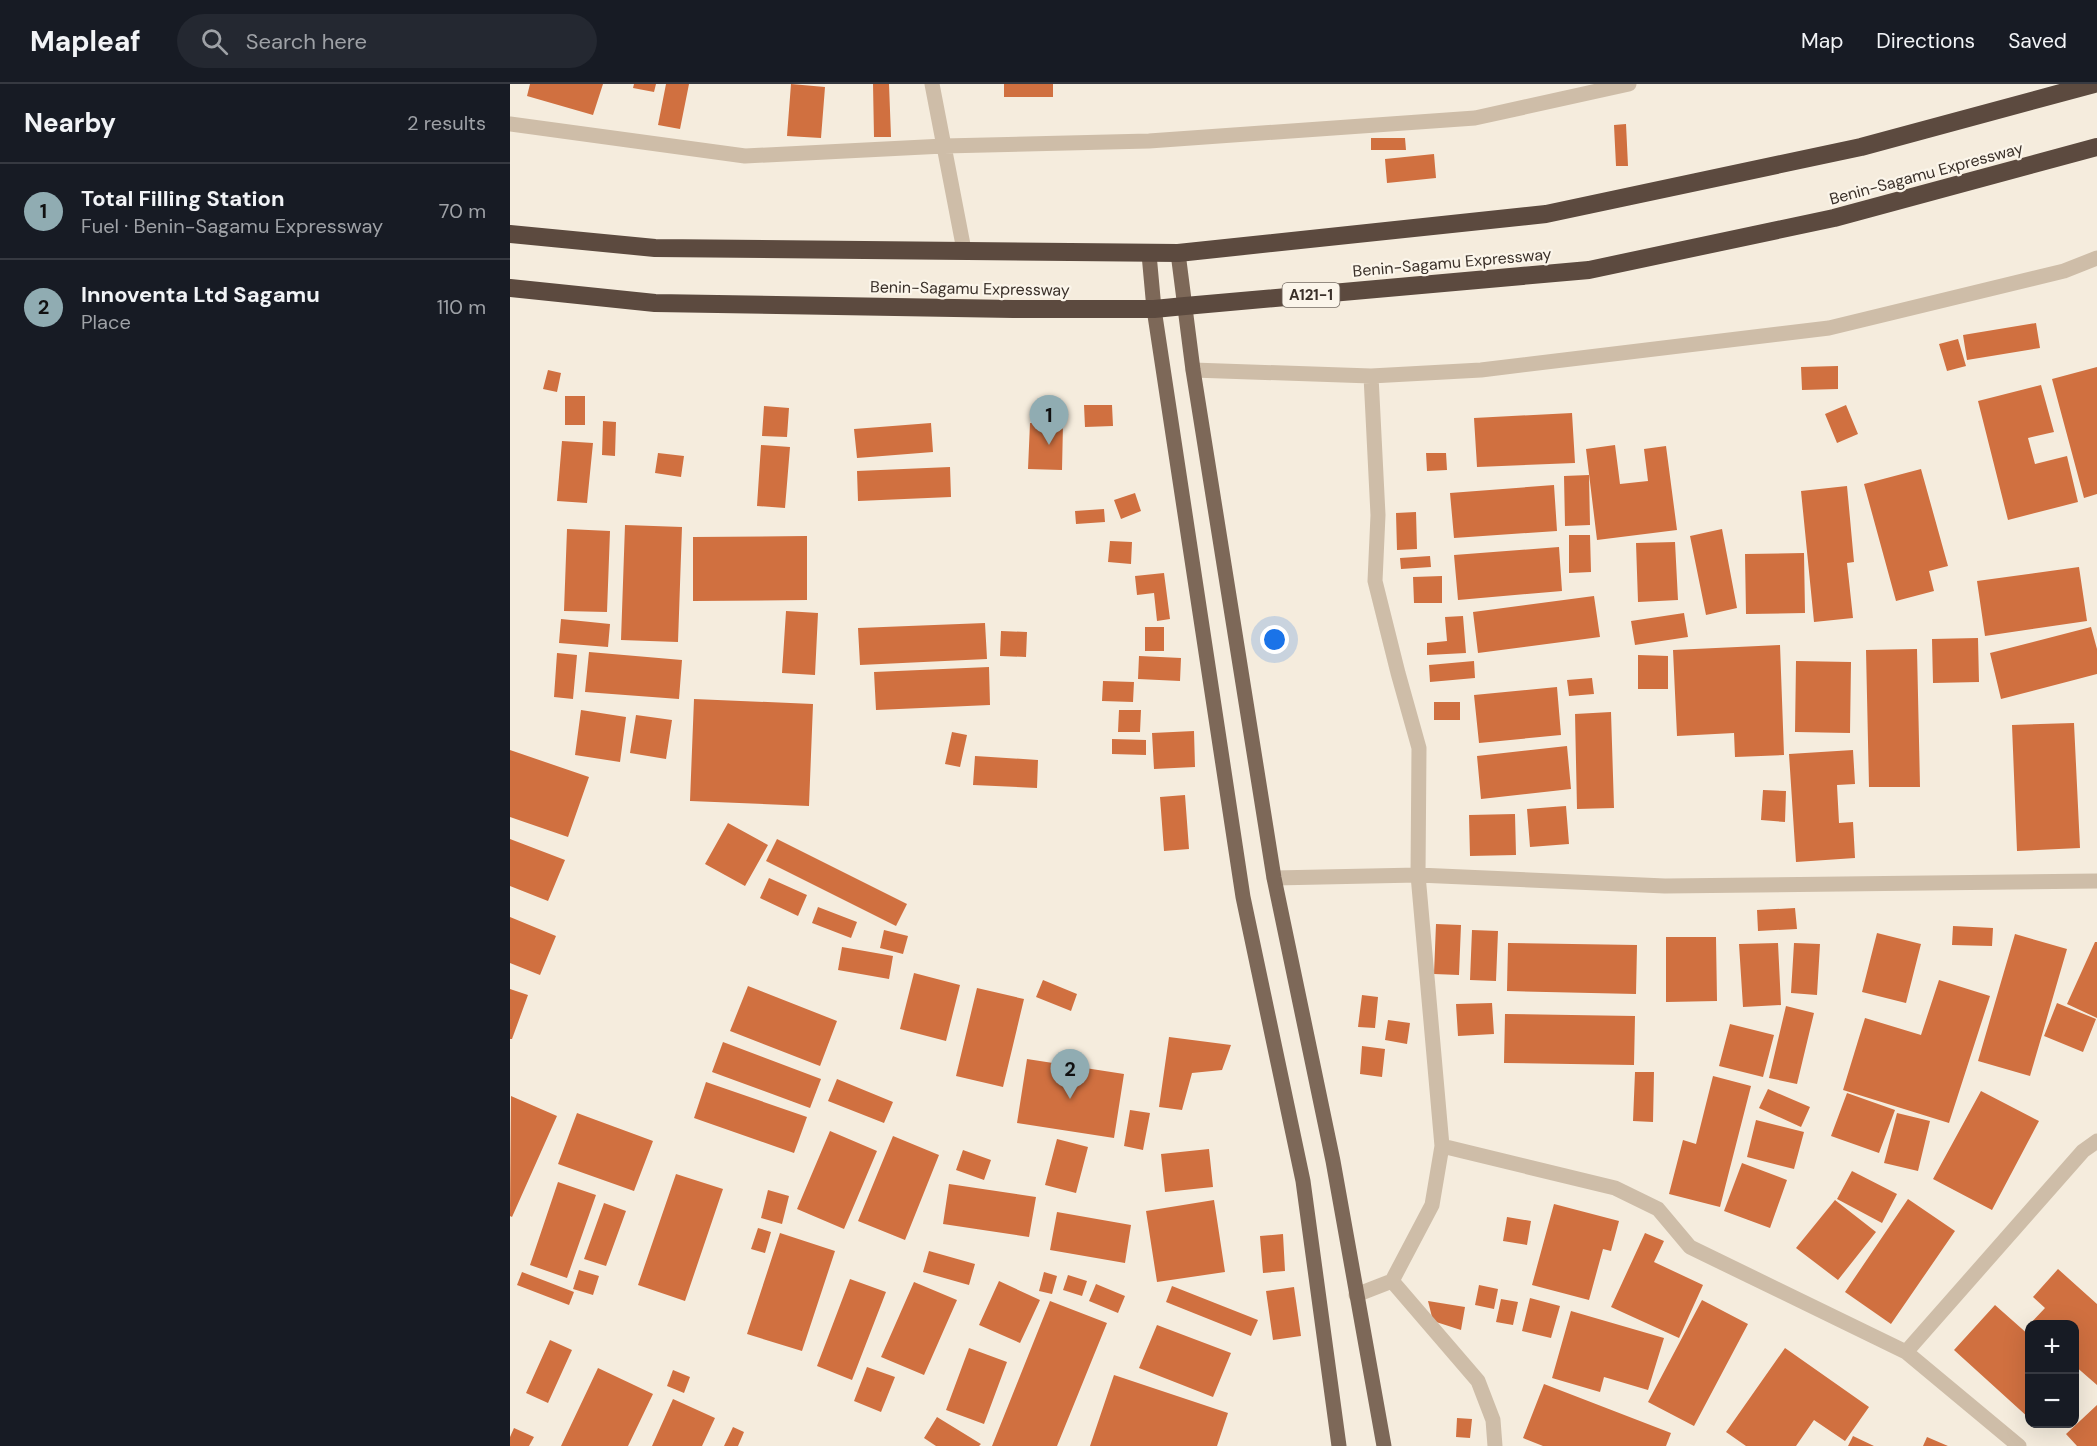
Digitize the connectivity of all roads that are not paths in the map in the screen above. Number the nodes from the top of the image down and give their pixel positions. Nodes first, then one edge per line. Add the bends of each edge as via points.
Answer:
1 (932, 84) edge
2 (1629, 84) edge
3 (2094, 84) edge
4 (510, 124) edge
5 (944, 146) junction
6 (2097, 147) edge
7 (510, 234) edge
8 (964, 250) junction
9 (1178, 253) junction
10 (1149, 254) junction
11 (2097, 258) edge
12 (510, 288) edge
13 (1185, 306) junction
14 (1154, 309) junction
15 (1193, 370) junction
16 (1371, 376) junction
17 (1419, 875) junction
18 (1274, 878) junction
19 (2097, 881) edge
20 (2097, 1141) edge
21 (1442, 1146) junction
22 (1392, 1281) junction
23 (1356, 1295) junction
24 (1906, 1352) junction
25 (1339, 1446) edge
26 (1383, 1446) edge
27 (1496, 1446) edge
28 (2019, 1446) edge

1 - 5 street
2 - 5 street via 1475,118 1149,141
3 - 9 highway via 1862,147 1546,214
4 - 5 street via 745,156
5 - 8 street
6 - 13 highway, Benin-Sagamu Expressway / A121-1 via 1834,218 1589,270
7 - 8 highway via 655,248
8 - 10 highway
9 - 10 highway
9 - 13 main road
10 - 14 main road
11 - 16 street via 2064,271 1829,328 1480,370
12 - 14 highway, Benin-Sagamu Expressway / A121-1 via 655,303
13 - 14 highway, Benin-Sagamu Expressway / A121-1
13 - 15 main road
14 - 25 main road via 1243,897 1303,1181
15 - 16 street
15 - 18 main road
16 - 17 street via 1378,515 1375,581 1419,748
17 - 18 street
17 - 19 street via 1665,886
17 - 21 street
18 - 23 main road via 1333,1161
20 - 24 street via 2083,1151
21 - 22 street via 1432,1205
21 - 24 street via 1615,1188 1658,1209 1690,1247
22 - 23 street
22 - 27 street via 1478,1381 1494,1420
23 - 26 main road
24 - 28 street

